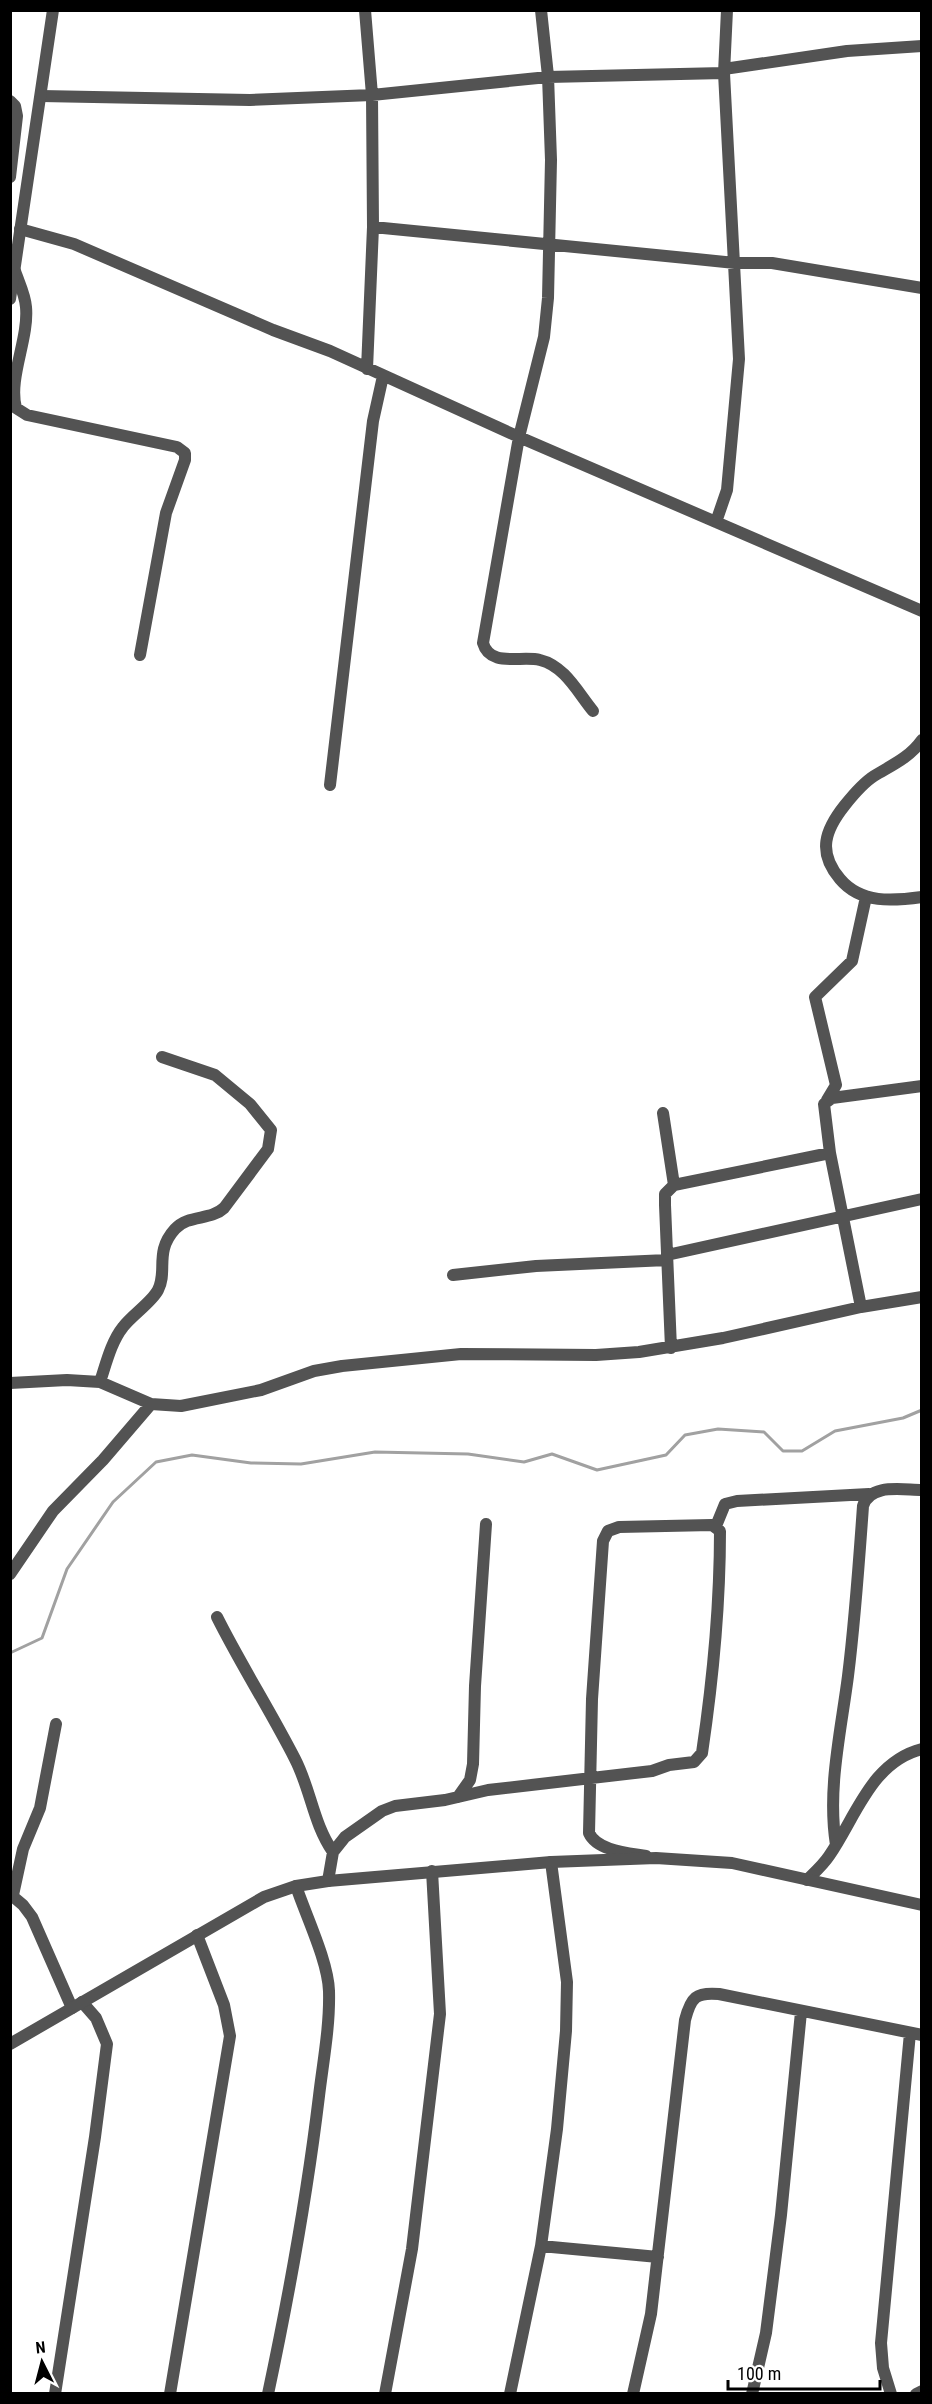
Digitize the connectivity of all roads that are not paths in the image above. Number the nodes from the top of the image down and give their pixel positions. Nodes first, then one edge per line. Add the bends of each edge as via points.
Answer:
1 (53, 10) edge
2 (365, 10) edge
3 (541, 10) edge
4 (727, 10) edge
5 (921, 46) edge
6 (724, 71) junction
7 (548, 77) junction
8 (372, 95) junction
9 (41, 96) junction
10 (10, 101) edge
11 (10, 177) edge
12 (373, 227) junction
13 (17, 235) edge
14 (550, 246) junction
15 (735, 263) junction
16 (15, 271) junction
17 (921, 288) edge
18 (10, 299) edge
19 (367, 369) junction
20 (383, 376) junction
21 (519, 437) junction
22 (716, 522) junction
23 (921, 611) edge
24 (140, 655) dead end
25 (593, 711) dead end
26 (921, 740) edge
27 (330, 785) dead end
28 (866, 897) junction
29 (921, 897) edge
30 (162, 1057) dead end
31 (921, 1086) edge
32 (827, 1101) junction
33 (663, 1113) dead end
34 (830, 1153) junction
35 (674, 1185) junction
36 (921, 1199) edge
37 (843, 1217) junction
38 (667, 1258) junction
39 (453, 1275) dead end
40 (921, 1298) edge
41 (861, 1307) junction
42 (671, 1348) junction
43 (100, 1382) junction
44 (10, 1383) edge
45 (151, 1404) junction
46 (921, 1490) edge
47 (869, 1494) junction
48 (486, 1524) dead end
49 (716, 1526) junction
50 (10, 1574) edge
51 (217, 1617) dead end
52 (56, 1724) dead end
53 (921, 1749) edge
54 (589, 1780) junction
55 (458, 1797) junction
56 (836, 1845) junction
57 (333, 1852) junction
58 (656, 1858) junction
59 (551, 1862) junction
60 (432, 1871) junction
61 (807, 1880) junction
62 (328, 1881) junction
63 (296, 1886) junction
64 (12, 1895) edge
65 (921, 1905) edge
66 (197, 1935) junction
67 (77, 2005) junction
68 (801, 2012) junction
69 (916, 2034) edge
70 (10, 2044) edge
71 (541, 2246) junction
72 (658, 2257) junction
73 (921, 2391) edge
74 (55, 2394) edge
75 (170, 2394) edge
76 (268, 2394) edge
77 (385, 2394) edge
78 (510, 2394) edge
79 (633, 2394) edge
80 (752, 2394) edge
81 (891, 2394) edge
82 (916, 2394) edge

1 - 9 street
2 - 8 street
3 - 7 street
4 - 6 street
5 - 6 street via 847,51
6 - 7 street
6 - 15 street
7 - 8 street
7 - 14 street
8 - 9 street via 250,100
8 - 12 street
9 - 13 street
10 - 11 street via 17,116
12 - 14 street
12 - 19 street
13 - 16 street
13 - 19 street via 74,244
14 - 15 street
14 - 21 street via 544,337
15 - 17 street via 791,265
15 - 22 street via 740,359 726,498
16 - 18 street
16 - 24 street via 24,294 26,315 14,392 16,408 27,416 177,447 185,453 166,513
19 - 20 street
20 - 21 street
20 - 27 street via 373,421
21 - 22 street
21 - 25 street via 484,647 497,657 539,660 552,666 568,679
22 - 23 street
26 - 28 street via 908,756 873,777 852,796 828,829 826,853 831,867 842,882
28 - 29 street
28 - 32 street via 852,961 815,997 836,1085
30 - 43 street via 215,1075 250,1104 271,1130 271,1142 219,1213 185,1221 167,1239 158,1290 121,1329
31 - 32 street
32 - 34 street via 823,1109
33 - 35 street
34 - 35 street
34 - 37 street
35 - 38 street via 665,1194
36 - 37 street
37 - 38 street via 738,1238
37 - 41 street
38 - 39 street
38 - 42 street
40 - 41 street
41 - 42 street
42 - 45 street via 596,1355 461,1354 342,1366 235,1397 181,1406
43 - 44 street
43 - 45 street
45 - 50 street via 53,1510
46 - 47 street
47 - 49 street via 737,1501 725,1504
47 - 56 street via 863,1506 834,1784 832,1823
48 - 55 street via 473,1764 470,1780
49 - 54 street via 720,1531 717,1625 702,1753 694,1762
49 - 54 street via 619,1527 604,1535
51 - 57 street via 294,1758 306,1783 319,1830
52 - 64 street via 40,1808 23,1849
53 - 56 street via 875,1779
54 - 55 street via 488,1790
54 - 58 street via 591,1839 616,1850
55 - 57 street via 388,1808 345,1837
56 - 61 street
57 - 62 street
58 - 59 street
58 - 61 street via 732,1863
59 - 60 street
59 - 71 street via 567,1982 566,2031
60 - 62 street
60 - 77 street via 440,2014 412,2249
61 - 65 street
62 - 63 street
63 - 66 street via 264,1897
63 - 76 street via 325,1968 328,2018 310,2170
64 - 67 street via 32,1917
66 - 67 street
66 - 75 street via 224,2005 230,2036
67 - 70 street
67 - 74 street via 96,2018 107,2044
68 - 69 street
68 - 72 street via 719,1994 703,1992 695,1997 688,2009
68 - 80 street via 766,2333
69 - 81 street via 881,2343
71 - 72 street
71 - 78 street
72 - 79 street via 651,2314
73 - 82 street

